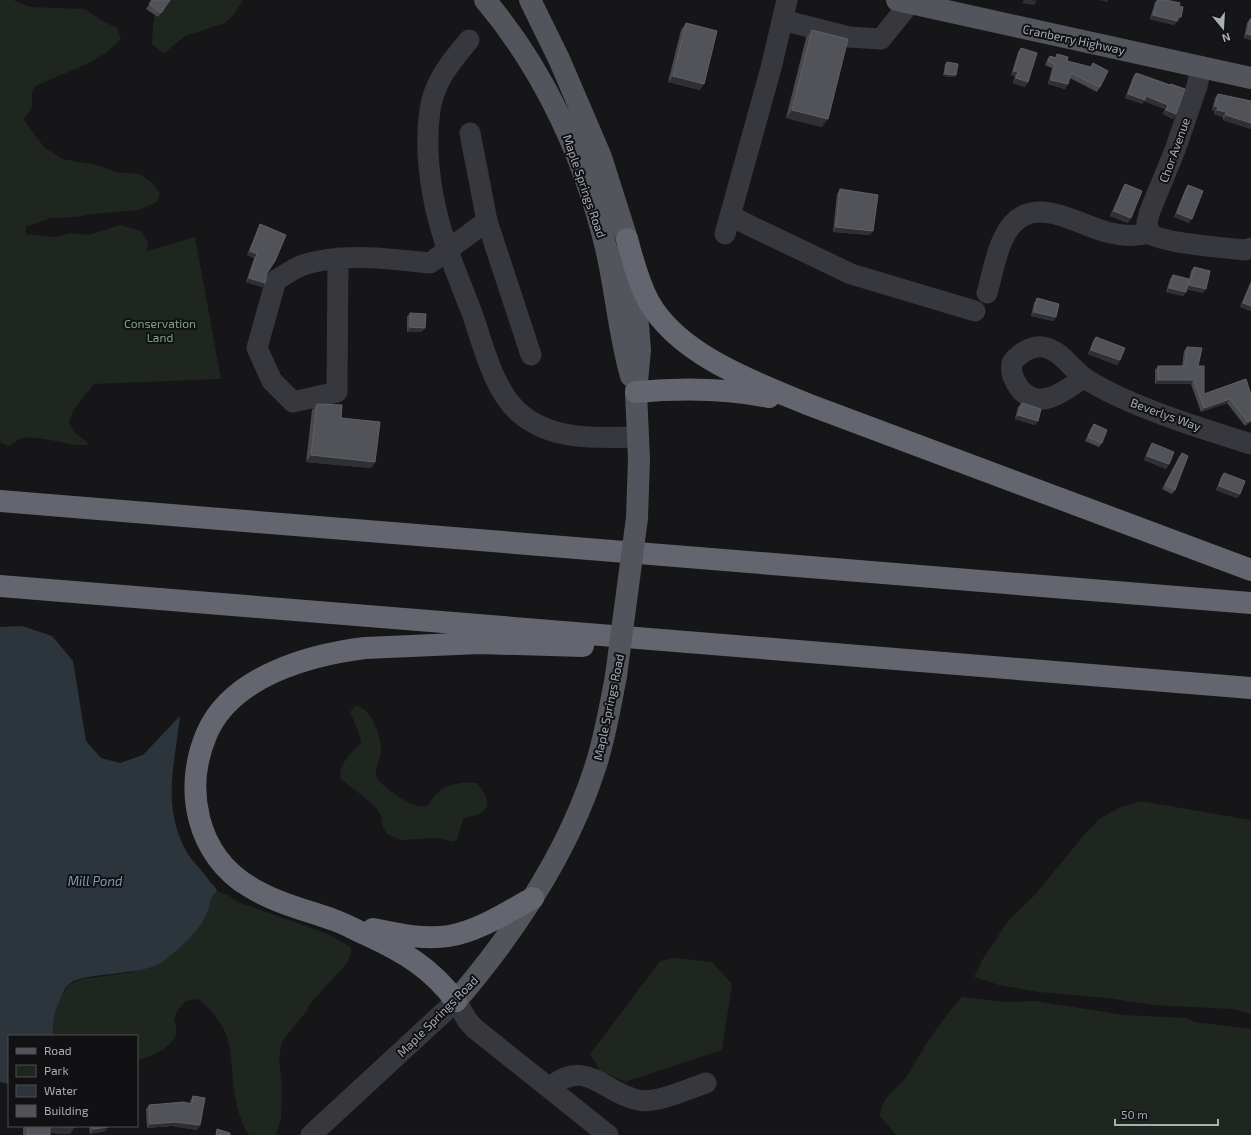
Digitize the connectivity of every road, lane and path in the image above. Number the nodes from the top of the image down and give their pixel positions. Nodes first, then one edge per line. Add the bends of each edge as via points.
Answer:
1 (486, 0) edge
2 (787, 0) edge
3 (903, 1) edge
4 (537, 6) edge
5 (782, 20) junction
6 (469, 40) dead end
7 (1201, 67) junction
8 (1251, 78) edge
9 (470, 133) dead end
10 (487, 221) junction
11 (1149, 232) junction
12 (627, 239) junction
13 (1251, 248) edge
14 (447, 249) junction
15 (338, 258) junction
16 (987, 293) dead end
17 (975, 312) dead end
18 (531, 355) dead end
19 (1083, 378) dead end
20 (636, 392) junction
21 (807, 404) junction
22 (638, 437) junction
23 (1251, 444) edge
24 (0, 501) edge
25 (1251, 570) edge
26 (0, 586) edge
27 (1251, 603) edge
28 (708, 643) junction
29 (1251, 688) edge
30 (533, 898) junction
31 (336, 921) junction
32 (456, 1001) junction
33 (706, 1083) dead end
34 (549, 1088) junction
35 (311, 1135) edge
36 (608, 1135) edge

1 - 20 main road, Maple Springs Road via 509,30 542,83 569,135 580,163 606,247 625,353
2 - 5 street
3 - 5 street via 881,39 849,37
3 - 7 main road, Cranberry Highway
4 - 12 main road, Maple Springs Road via 601,156
5 - 17 street via 727,225 851,274
6 - 14 street via 443,74 433,96 428,122 431,187
7 - 8 main road, Cranberry Highway
7 - 11 street, Chor Avenue via 1175,150 1150,211 1147,222
9 - 10 street
10 - 14 street
10 - 18 street
11 - 13 street via 1157,237 1204,245 1245,250
11 - 16 street via 1136,236 1108,232 1060,214 1035,212 1020,216 1004,236
12 - 20 main road, Maple Springs Road via 640,350
12 - 21 highway via 644,292 668,327 721,365 755,383
14 - 15 street via 430,263 381,258
14 - 22 street via 494,372 503,393 516,410 537,426 556,433 591,437
15 - 15 street via 304,265 276,280 257,348 272,381 292,402 337,392
19 - 23 street, Beverlys Way via 1131,402
20 - 21 highway via 729,391
20 - 22 main road, Maple Springs Road
21 - 25 highway
22 - 30 main road, Maple Springs Road, bridge via 637,518 616,676 604,737 582,804
24 - 27 highway
26 - 28 highway
28 - 29 highway
28 - 31 highway via 550,646 479,643 347,650 303,660 269,674 239,694 217,716 208,730 197,761 197,810 206,841 224,866 249,887 279,901
30 - 31 highway via 481,926 449,936 394,934
30 - 32 main road, Maple Springs Road via 486,966
31 - 32 highway via 387,944 423,966
32 - 34 street via 474,1028
32 - 35 street, Maple Springs Road
33 - 34 street via 650,1100 628,1097 586,1075 571,1075 558,1080
34 - 36 street

